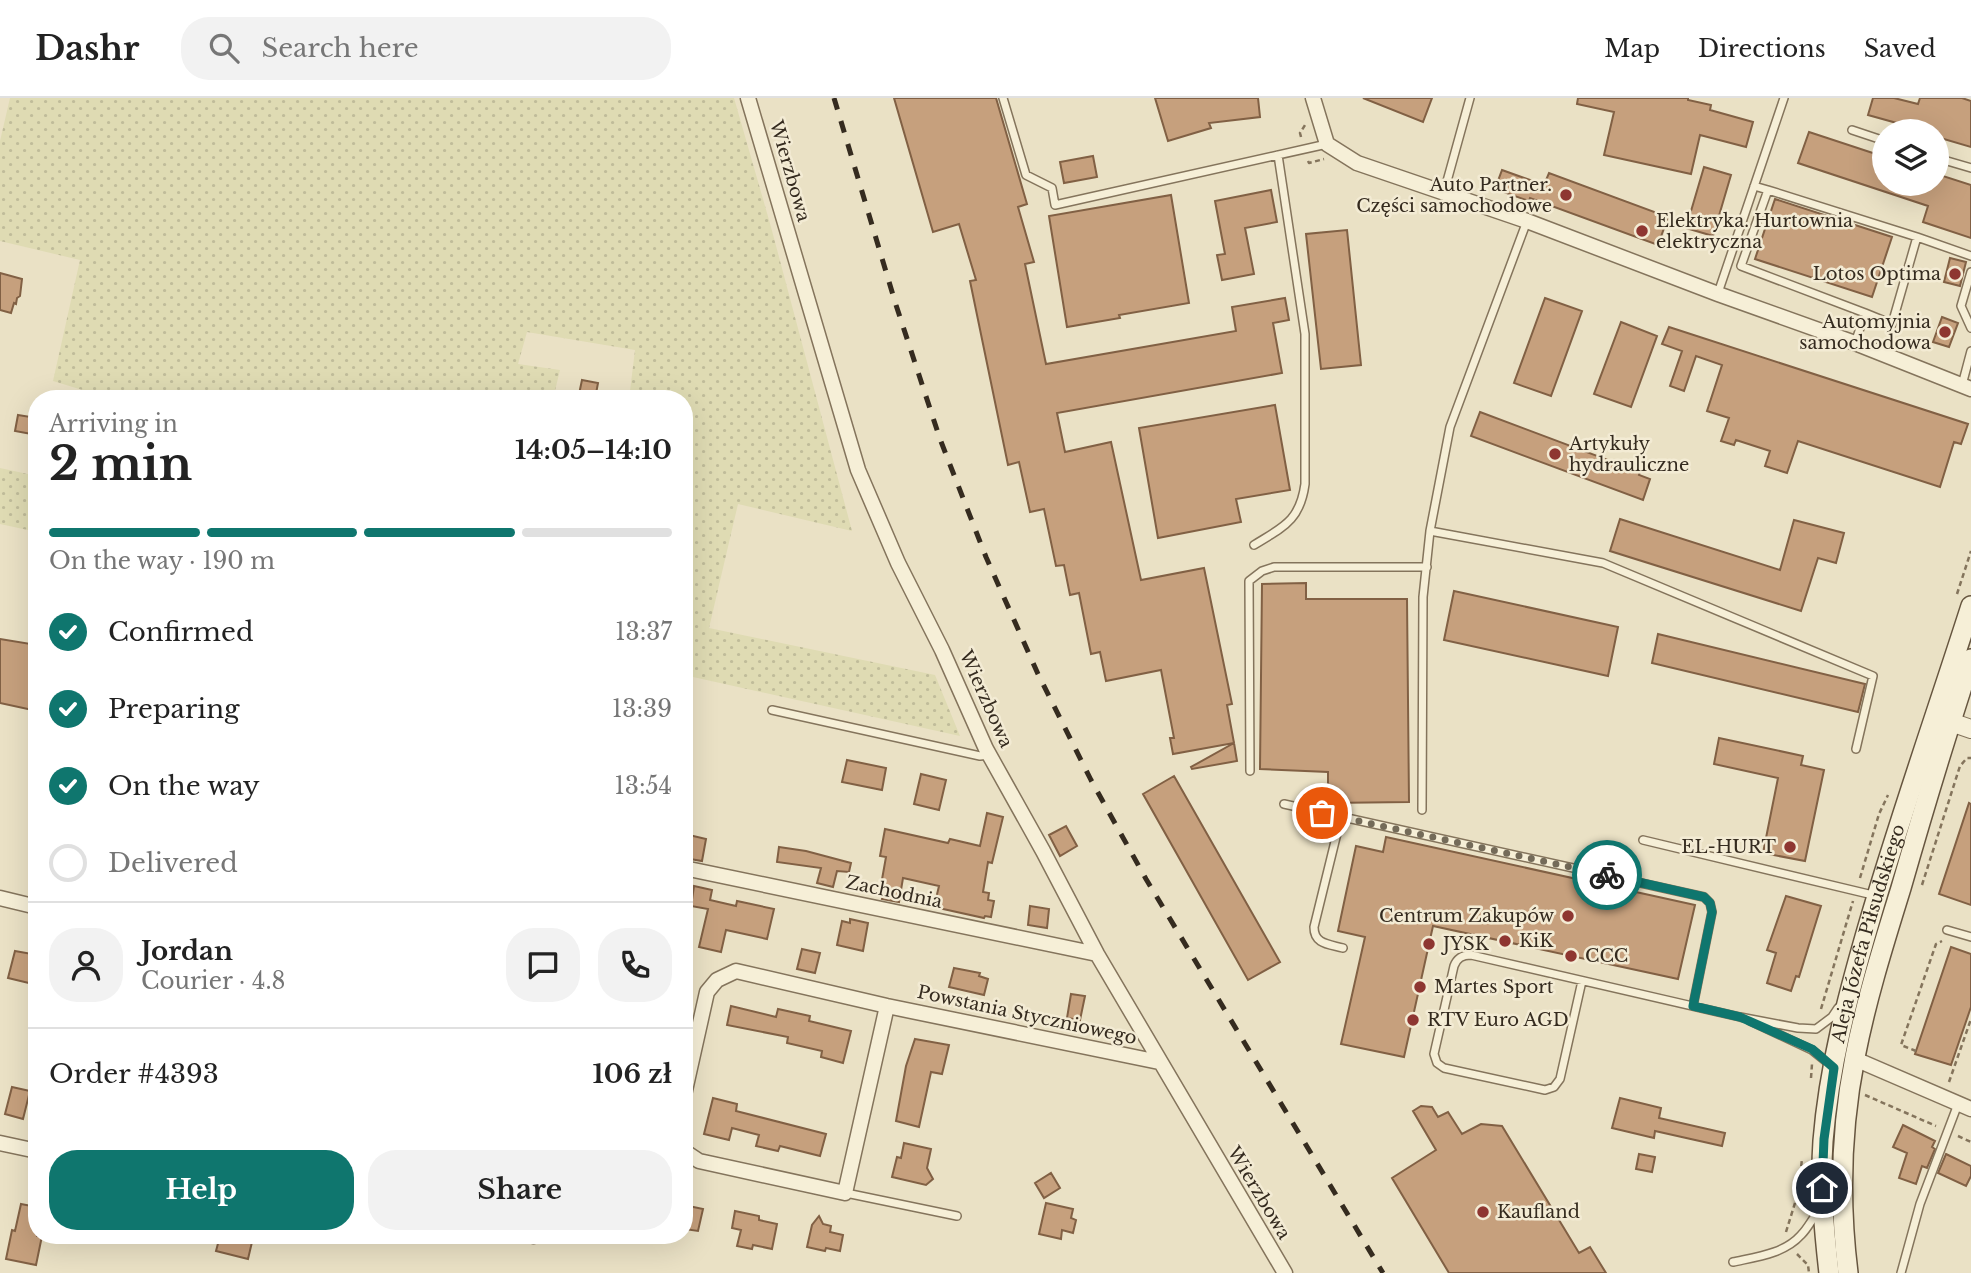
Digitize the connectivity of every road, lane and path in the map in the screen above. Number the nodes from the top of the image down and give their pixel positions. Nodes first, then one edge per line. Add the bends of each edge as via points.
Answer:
1 (748, 98) edge
2 (1003, 98) edge
3 (1313, 98) edge
4 (1470, 98) edge
5 (1784, 98) edge
6 (1852, 130) dead end
7 (1872, 137) edge
8 (1327, 144) junction
9 (1278, 155) junction
10 (1949, 162) edge
11 (1971, 168) edge
12 (1754, 186) junction
13 (1768, 190) junction
14 (1444, 193) junction
15 (1527, 221) junction
16 (1917, 237) junction
17 (1971, 256) edge
18 (1971, 272) edge
19 (1718, 294) junction
20 (1865, 313) junction
21 (1971, 328) edge
22 (1855, 343) junction
23 (1971, 351) edge
24 (1966, 387) edge
25 (1430, 531) junction
26 (1254, 545) dead end
27 (1426, 567) junction
28 (1971, 606) edge
29 (1971, 659) edge
30 (772, 710) dead end
31 (1943, 719) junction
32 (1971, 729) edge
33 (1856, 749) dead end
34 (989, 755) junction
35 (1971, 758) edge
36 (1250, 771) dead end
37 (1284, 804) dead end
38 (1422, 810) dead end
39 (1341, 817) junction
40 (1643, 840) dead end
41 (693, 870) edge
42 (1921, 891) dead end
43 (1877, 896) junction
44 (0, 898) edge
45 (28, 905) edge
46 (1948, 934) joint
47 (1971, 937) edge
48 (1343, 948) dead end
49 (1097, 954) junction
50 (1582, 981) junction
51 (1849, 993) junction
52 (887, 1006) junction
53 (1693, 1006) junction
54 (1740, 1017) junction
55 (1971, 1019) edge
56 (1916, 1051) dead end
57 (693, 1055) edge
58 (1862, 1061) junction
59 (1159, 1062) junction
60 (1834, 1068) junction
61 (1944, 1097) junction
62 (1965, 1106) edge
63 (1947, 1131) junction
64 (1971, 1142) edge
65 (0, 1143) edge
66 (28, 1149) edge
67 (693, 1157) edge
68 (845, 1193) junction
69 (1823, 1206) junction
70 (957, 1216) dead end
71 (1732, 1262) dead end
72 (1285, 1273) edge
73 (1829, 1273) edge
74 (1848, 1273) edge
75 (1901, 1273) edge

1 - 34 street, Wierzbowa via 858,470
2 - 9 lane via 1026,175 1052,188 1055,205
3 - 8 street
4 - 14 lane
5 - 12 lane
6 - 7 lane
8 - 9 lane
8 - 14 street via 1357,163
9 - 26 lane via 1305,334 1305,484 1303,502 1288,524
10 - 11 lane
12 - 13 lane
12 - 19 lane
13 - 16 lane
13 - 20 lane via 1741,266
14 - 15 street
15 - 19 street
15 - 25 lane via 1450,427
16 - 17 lane
16 - 20 lane via 1892,324
18 - 21 lane via 1961,306
19 - 22 street
20 - 22 lane
22 - 24 street
23 - 24 lane
25 - 27 lane
25 - 33 lane via 1603,563 1874,676
27 - 36 lane via 1274,567 1249,581
27 - 38 lane
28 - 31 main road, Aleja Józefa Piłsudskiego
29 - 31 main road, Aleja Józefa Piłsudskiego
30 - 34 lane
31 - 32 street
31 - 43 main road, Aleja Józefa Piłsudskiego
31 - 58 main road, Aleja Józefa Piłsudskiego via 1887,933
34 - 49 street, Wierzbowa
35 - 42 path via 1959,766
37 - 39 lane
39 - 48 lane via 1314,936 1319,942
39 - 53 lane via 1704,897 1712,912
40 - 43 lane
41 - 49 street, Zachodnia
43 - 51 main road, Aleja Józefa Piłsudskiego
44 - 45 street
46 - 47 lane
46 - 56 path via 1936,944 1901,1045
49 - 59 street, Wierzbowa
50 - 50 lane via 1471,955 1458,958 1434,1054 1437,1063 1545,1090 1555,1087
50 - 53 lane
51 - 54 lane via 1832,1017 1816,1029
51 - 60 main road, Aleja Józefa Piłsudskiego
52 - 57 street, Powstania Styczniowego via 736,971 717,980 707,992
52 - 59 street, Powstania Styczniowego
52 - 68 street
53 - 54 lane
54 - 60 lane via 1812,1049
55 - 61 path
58 - 61 street
58 - 63 path via 1865,1096
58 - 74 main road, Aleja Józefa Piłsudskiego via 1846,1121 1843,1225
59 - 72 street, Wierzbowa
60 - 69 main road, Aleja Józefa Piłsudskiego via 1824,1139
61 - 62 street
62 - 63 lane
63 - 64 path
63 - 75 lane
65 - 66 street
67 - 68 street
68 - 70 lane
69 - 71 lane via 1791,1244
69 - 73 main road, Aleja Józefa Piłsudskiego

